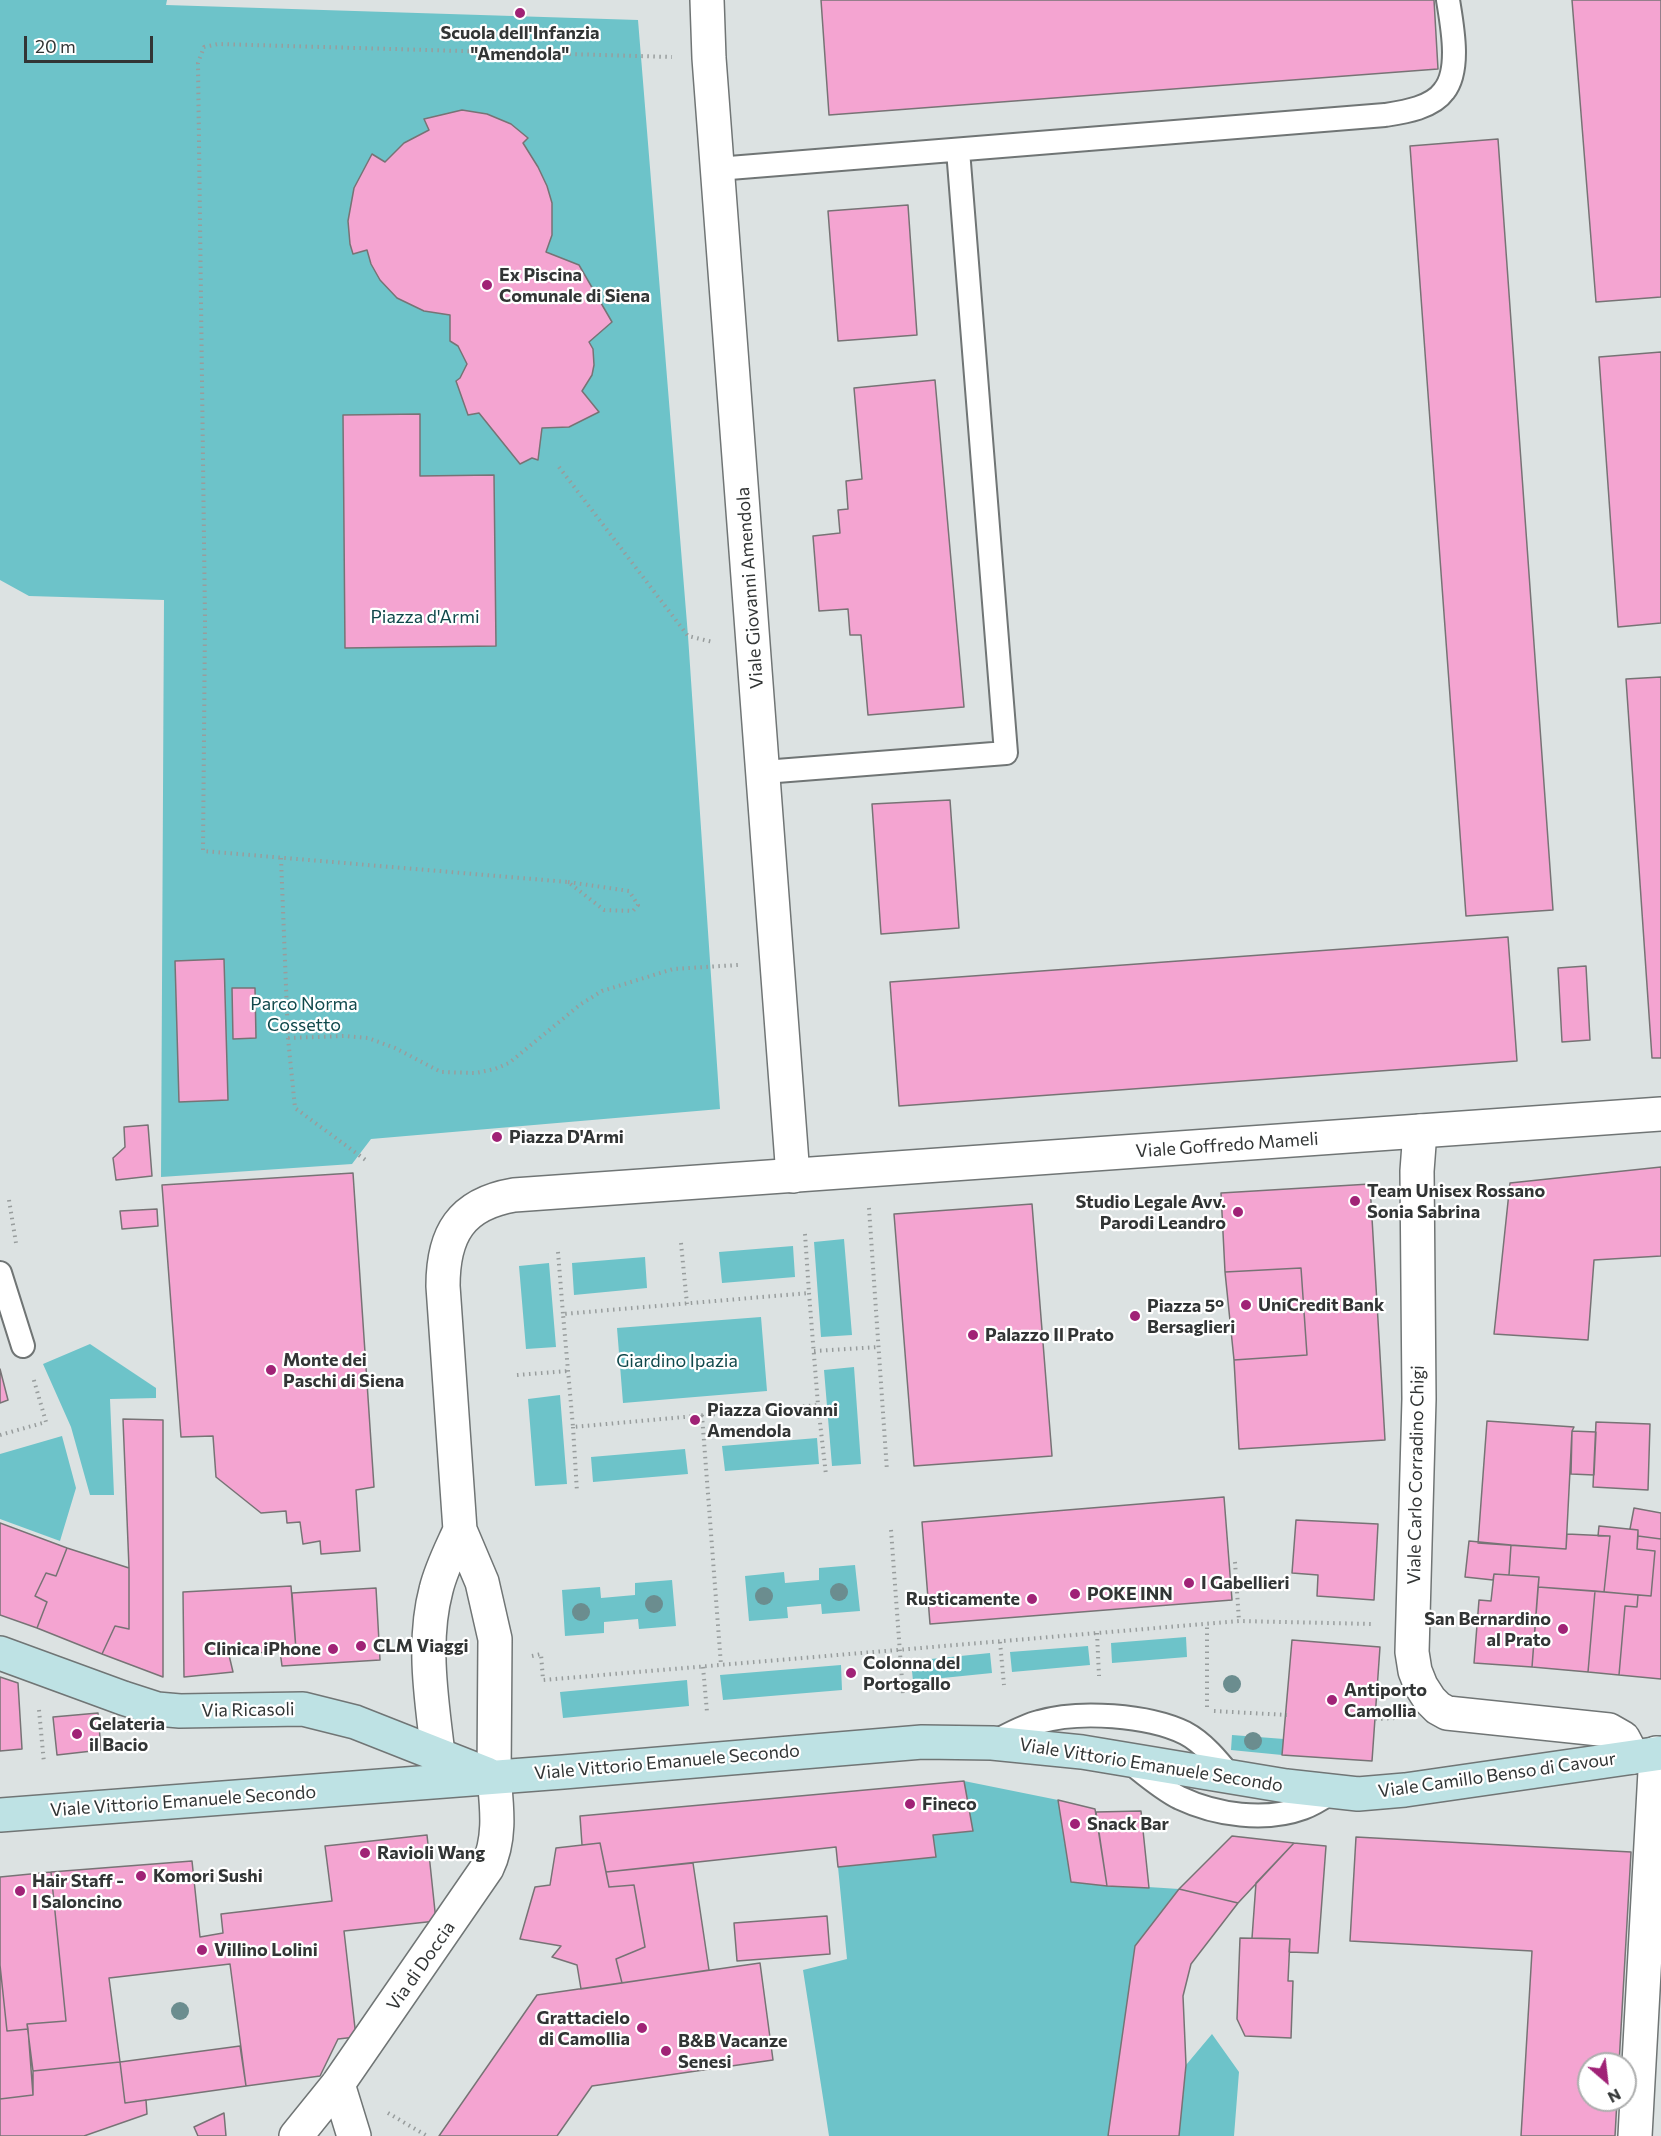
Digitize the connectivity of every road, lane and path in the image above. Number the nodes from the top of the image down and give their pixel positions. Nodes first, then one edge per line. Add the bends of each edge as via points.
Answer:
1 (706, 0) edge
2 (1448, 0) edge
3 (709, 58) junction
4 (958, 150) junction
5 (717, 169) junction
6 (559, 467) dead end
7 (755, 653) junction
8 (764, 772) junction
9 (281, 858) junction
10 (568, 882) junction
11 (777, 962) junction
12 (288, 1038) junction
13 (1661, 1114) edge
14 (1420, 1131) junction
15 (367, 1161) dead end
16 (793, 1176) junction
17 (869, 1206) dead end
18 (805, 1233) dead end
19 (681, 1243) dead end
20 (558, 1252) dead end
21 (0, 1274) edge
22 (809, 1293) junction
23 (687, 1304) junction
24 (563, 1314) junction
25 (23, 1346) dead end
26 (879, 1347) junction
27 (814, 1351) junction
28 (568, 1371) junction
29 (517, 1375) dead end
30 (818, 1405) junction
31 (702, 1415) junction
32 (573, 1427) junction
33 (887, 1471) dead end
34 (826, 1475) dead end
35 (577, 1492) dead end
36 (460, 1530) junction
37 (891, 1530) dead end
38 (1235, 1562) dead end
39 (1239, 1621) junction
40 (1208, 1624) junction
41 (1377, 1624) dead end
42 (1097, 1633) junction
43 (1000, 1642) junction
44 (899, 1650) junction
45 (0, 1653) edge
46 (525, 1656) dead end
47 (721, 1665) junction
48 (703, 1667) junction
49 (1099, 1676) dead end
50 (1004, 1685) dead end
51 (903, 1694) dead end
52 (38, 1703) dead end
53 (707, 1712) dead end
54 (1287, 1715) dead end
55 (992, 1743) junction
56 (1650, 1754) edge
57 (1125, 1758) junction
58 (44, 1763) dead end
59 (440, 1767) junction
60 (494, 1777) junction
61 (1232, 1778) junction
62 (1332, 1792) junction
63 (0, 1815) edge
64 (338, 2084) junction
65 (382, 2109) dead end
66 (296, 2136) edge
67 (354, 2136) edge
68 (427, 2136) edge
69 (1635, 2136) edge

1 - 3 street, Viale Giovanni Amendola
2 - 4 lane via 1454,50 1449,82 1435,100 1406,112
3 - 5 street, Viale Giovanni Amendola
3 - 9 path via 218,44 204,47 198,63 205,620 203,851
4 - 5 lane
4 - 8 lane via 1006,753
5 - 7 street, Viale Giovanni Amendola
6 - 7 path via 688,636
7 - 8 street, Viale Giovanni Amendola
8 - 11 street, Viale Giovanni Amendola
9 - 10 path
9 - 12 path
10 - 10 path via 604,910 633,911 638,905 629,891
11 - 12 path via 673,969 602,992 581,1004 509,1063 476,1073 441,1072 368,1038
11 - 16 street, Viale Giovanni Amendola
12 - 15 path via 295,1108
13 - 14 street, Viale Goffredo Mameli
14 - 16 street, Viale Goffredo Mameli
14 - 56 street, Viale Carlo Corradino Chigi via 1419,1447 1412,1628 1415,1671 1430,1700 1447,1713 1609,1730
16 - 36 street via 514,1196 491,1200 465,1217 447,1246 443,1271
17 - 26 path
18 - 22 path
19 - 23 path
20 - 24 path
21 - 25 lane
22 - 23 path
22 - 27 path
23 - 24 path
24 - 28 path
26 - 27 path
26 - 33 path
27 - 30 path
28 - 29 path
28 - 32 path
30 - 31 path
30 - 34 path
31 - 32 path
31 - 47 path
32 - 35 path
36 - 59 street via 436,1590 428,1638
36 - 60 street, Via di Doccia via 482,1582 495,1639
37 - 44 path
38 - 39 path
39 - 40 path
39 - 41 path
40 - 42 path
40 - 54 path via 1207,1710
42 - 43 path
42 - 49 path
43 - 44 path
43 - 50 path
44 - 47 path
44 - 51 path
45 - 59 main road, Via Ricasoli via 157,1709 303,1709 355,1722
46 - 48 path via 541,1654 543,1680
47 - 48 path
48 - 53 path
52 - 58 path
55 - 57 main road, Viale Vittorio Emanuele Secondo
55 - 60 main road, Viale Vittorio Emanuele Secondo via 880,1744
55 - 61 lane via 1024,1727 1057,1718 1115,1717 1143,1721 1187,1734 1204,1746
56 - 62 main road, Viale Camillo Benso di Cavour via 1383,1792
56 - 69 street
57 - 61 main road, Viale Vittorio Emanuele Secondo
57 - 62 lane via 1163,1789 1223,1812 1280,1814 1303,1808
59 - 60 main road, Via Ricasoli
59 - 63 main road, Viale Vittorio Emanuele Secondo
60 - 64 street, Via di Doccia via 498,1820 488,1868
61 - 62 main road, Viale Vittorio Emanuele Secondo
64 - 66 street, Via di Doccia
64 - 67 street
65 - 68 path

